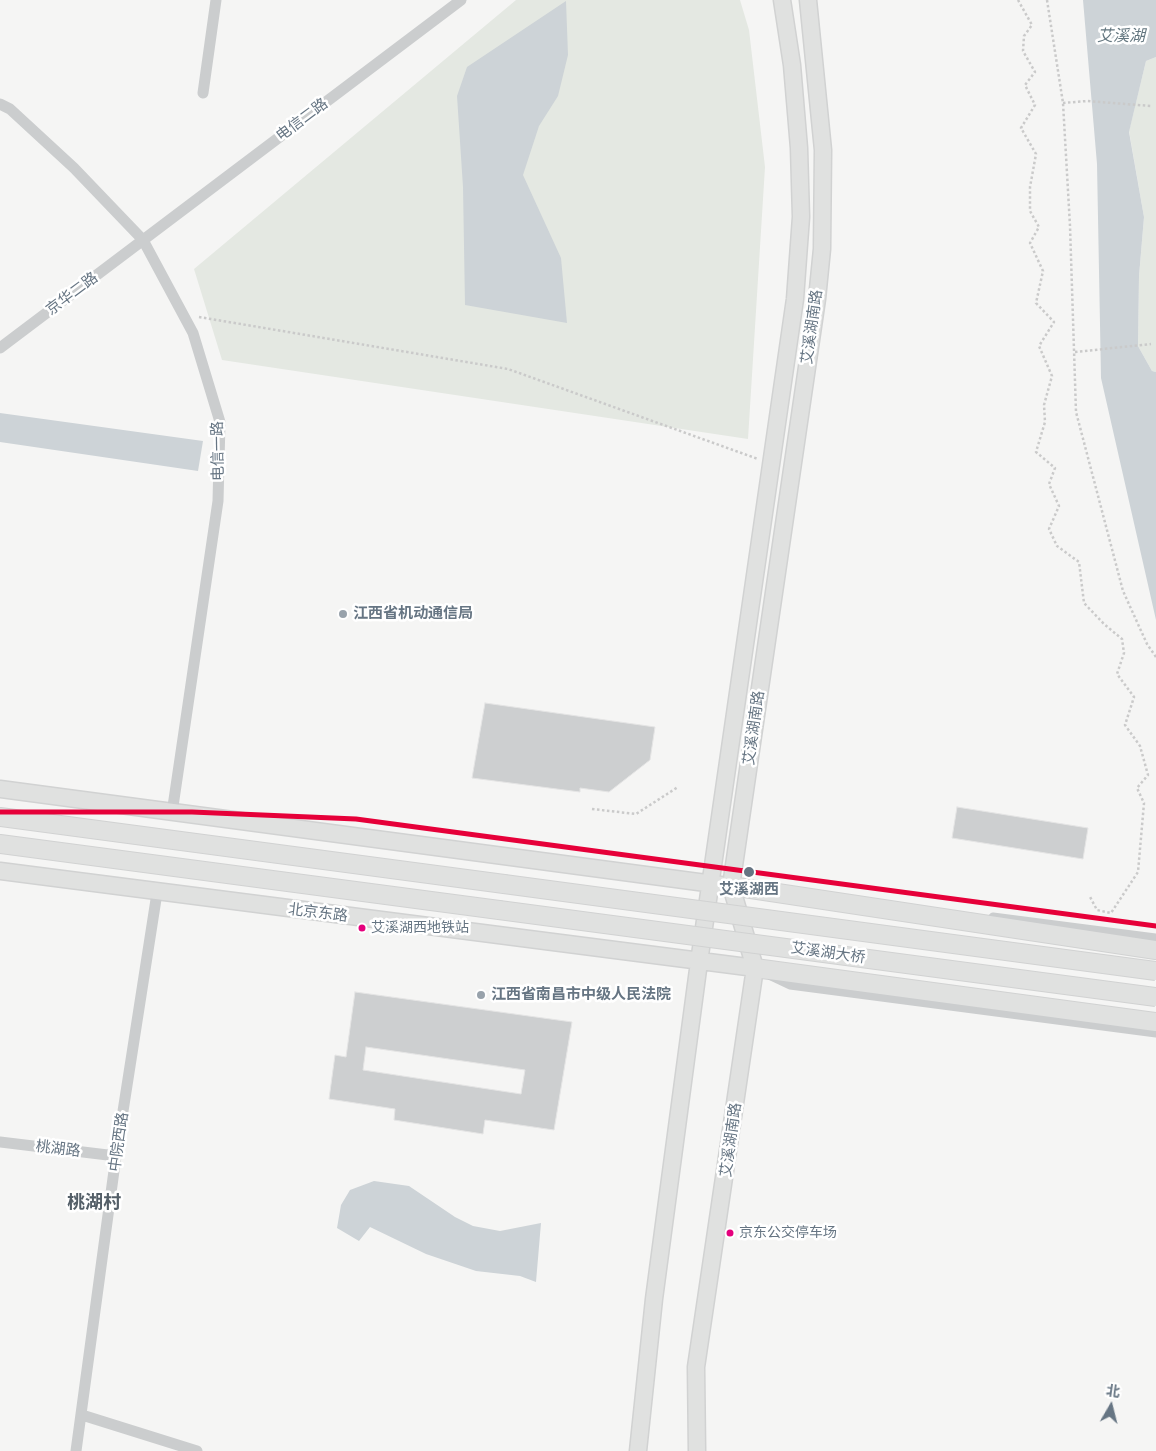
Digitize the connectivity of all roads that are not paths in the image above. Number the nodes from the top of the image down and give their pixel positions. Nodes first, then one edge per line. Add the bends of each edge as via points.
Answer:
1 (216, 0) edge
2 (460, 0) edge
3 (782, 0) edge
4 (808, 0) edge
5 (202, 93) dead end
6 (0, 104) edge
7 (143, 240) junction
8 (0, 348) edge
9 (0, 789) edge
10 (172, 813) junction
11 (0, 817) edge
12 (0, 844) edge
13 (0, 871) edge
14 (710, 884) junction
15 (731, 886) junction
16 (157, 893) junction
17 (499, 910) joint
18 (1156, 942) edge
19 (699, 962) junction
20 (755, 968) junction
21 (1156, 971) edge
22 (1156, 997) edge
23 (1154, 1025) edge
24 (0, 1142) edge
25 (116, 1156) junction
26 (82, 1415) junction
27 (76, 1451) edge
28 (197, 1451) edge
29 (638, 1451) edge
30 (697, 1451) edge

1 - 5 street
2 - 7 street, 电信二路
3 - 14 main road, 艾溪湖南路 via 792,65 799,148 801,217 796,300
4 - 15 main road, 艾溪湖南路 via 823,150 822,249
6 - 7 street, 电信一路 via 10,109 74,168
7 - 8 street, 京华二路
7 - 10 street, 电信一路 via 193,333 220,422 219,491
9 - 10 main road
10 - 14 main road
11 - 21 main road, 艾溪湖大桥, bridge
12 - 17 main road, 北京东路
13 - 16 main road, 北京东路
14 - 15 main road
14 - 19 main road, 艾溪湖南路
15 - 18 main road
15 - 20 main road, 艾溪湖南路
16 - 19 main road, 北京东路
16 - 25 street, 中院西路
17 - 22 main road, 艾溪湖大桥, bridge
19 - 20 main road, 北京东路
19 - 29 main road, 艾溪湖南路 via 654,1299
20 - 23 main road
20 - 30 main road, 艾溪湖南路 via 696,1367
24 - 25 street, 桃湖路
25 - 26 street, 中院西路
26 - 27 street, 中院西路
26 - 28 street

